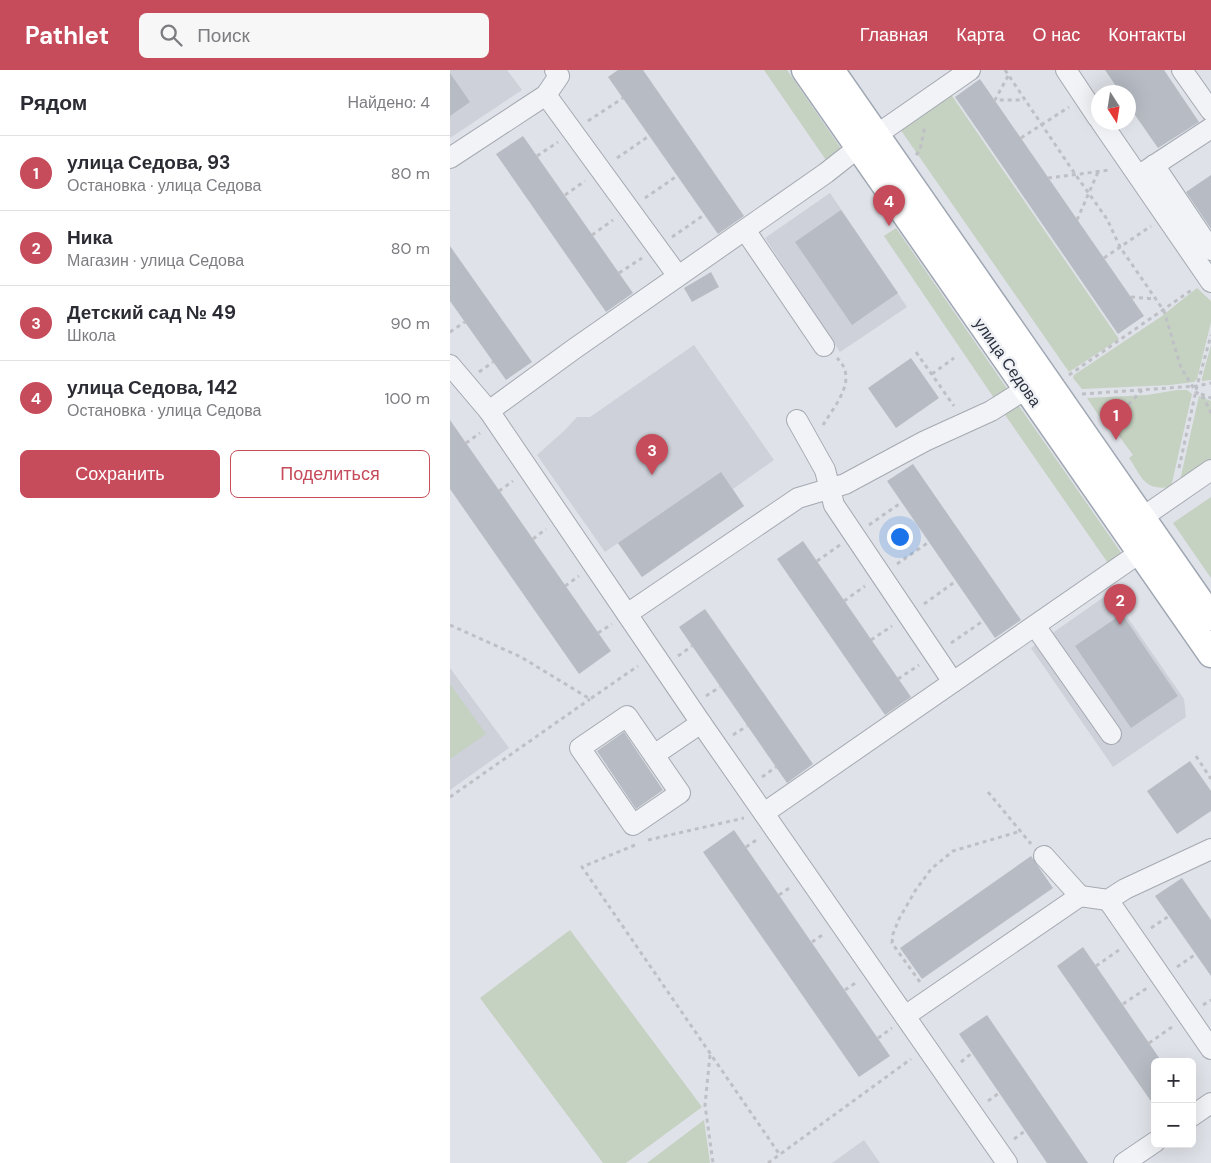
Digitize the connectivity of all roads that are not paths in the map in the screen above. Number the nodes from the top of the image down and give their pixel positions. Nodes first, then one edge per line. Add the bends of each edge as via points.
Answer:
1 (555, 70) edge
2 (805, 70) edge
3 (831, 70) edge
4 (970, 70) edge
5 (1066, 70) edge
6 (1182, 70) edge
7 (546, 95) junction
8 (1210, 107) edge
9 (1091, 108) edge
10 (1211, 128) edge
11 (1108, 130) edge
12 (867, 141) junction
13 (450, 158) edge
14 (1141, 170) junction
15 (745, 230) junction
16 (1208, 266) edge
17 (678, 276) junction
18 (824, 346) road end
19 (452, 371) edge
20 (1046, 381) junction
21 (489, 411) junction
22 (797, 420) dead end
23 (1211, 470) edge
24 (829, 489) junction
25 (1134, 524) junction
26 (1149, 546) junction
27 (628, 614) junction
28 (1211, 617) edge
29 (1035, 626) junction
30 (1211, 654) edge
31 (953, 682) junction
32 (701, 723) junction
33 (1111, 734) dead end
34 (654, 755) junction
35 (764, 813) junction
36 (1211, 849) edge
37 (1044, 856) road end
38 (1080, 896) junction
39 (1108, 900) junction
40 (905, 1016) junction
41 (1211, 1050) edge
42 (1211, 1103) edge
43 (1196, 1113) edge
44 (1151, 1145) edge
45 (1007, 1163) edge
46 (1124, 1163) edge

1 - 7 lane via 559,76
2 - 12 main road, улица Седова
3 - 12 main road, улица Седова
4 - 12 lane
5 - 9 lane
6 - 8 lane
7 - 13 lane
7 - 17 lane
10 - 14 lane
11 - 14 lane
12 - 15 lane
12 - 20 main road, улица Седова
14 - 16 lane
14 - 16 lane via 1166,217
15 - 17 lane
15 - 18 lane
17 - 21 lane via 580,356
19 - 21 lane
20 - 24 lane via 845,484
20 - 25 main road, улица Седова
21 - 27 lane
22 - 24 lane via 825,470
23 - 25 lane
24 - 27 lane via 798,498
24 - 31 lane via 834,505
25 - 26 main road, улица Седова
26 - 28 main road, улица Седова
26 - 29 lane
26 - 30 main road, улица Седова
27 - 32 lane
29 - 31 lane
29 - 33 lane
31 - 35 lane
32 - 34 lane
32 - 35 lane
34 - 34 lane via 627,716 580,748 633,825 680,793
35 - 40 lane
36 - 39 lane
37 - 38 lane
38 - 39 lane
38 - 40 lane
39 - 41 lane
40 - 45 lane
42 - 43 lane
44 - 46 lane

